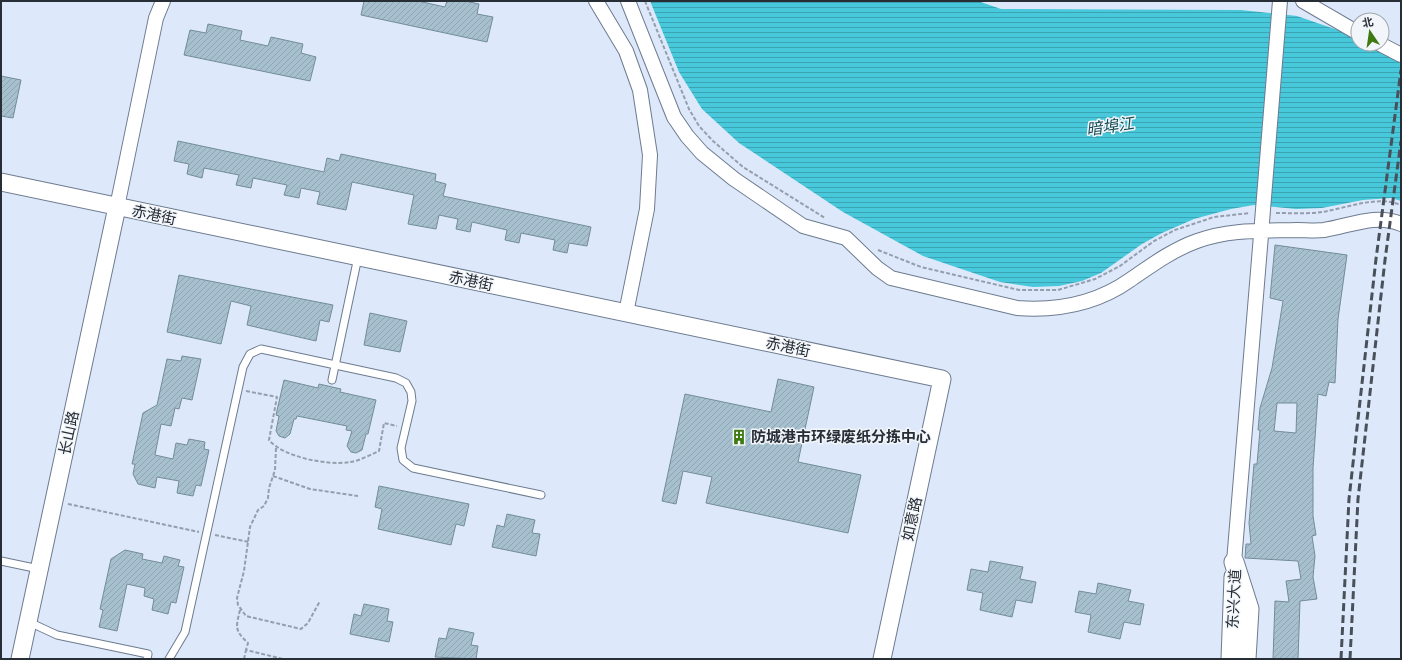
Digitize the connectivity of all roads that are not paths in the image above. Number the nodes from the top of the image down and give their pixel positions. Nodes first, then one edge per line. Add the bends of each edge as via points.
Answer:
1 (163, 1) edge
2 (596, 1) edge
3 (628, 1) edge
4 (1280, 1) edge
5 (1303, 1) edge
6 (1350, 27) edge
7 (1390, 49) edge
8 (1401, 55) edge
9 (1, 182) edge
10 (117, 207) junction
11 (1262, 220) junction
12 (1401, 224) edge
13 (358, 257) junction
14 (626, 314) junction
15 (335, 365) junction
16 (942, 379) joint
17 (332, 380) dead end
18 (541, 495) dead end
19 (1, 562) edge
20 (1234, 562) junction
21 (40, 569) junction
22 (28, 622) junction
23 (20, 659) edge
24 (147, 659) edge
25 (169, 659) edge
26 (882, 659) edge
27 (1231, 659) edge
28 (1246, 659) edge

1 - 10 street via 156,18
2 - 14 street via 626,51 640,90 650,155 647,209
3 - 11 street via 674,117 686,136 702,153 734,180 804,226 846,238 891,278 1017,308 1060,308 1108,293 1163,256 1193,242 1235,232
4 - 11 street, bridge
5 - 6 street
7 - 8 street
9 - 10 street, 赤港街
10 - 13 street, 赤港街
10 - 21 street, 长山路
11 - 12 street via 1323,230 1369,220 1389,219
11 - 20 street
13 - 14 street, 赤港街
13 - 15 lane
14 - 16 street, 赤港街
15 - 17 lane
15 - 18 lane via 396,378 406,383 412,401 401,448 403,460 414,468
15 - 25 lane via 260,349 250,354 242,367 185,632
16 - 26 street, 如意路
19 - 21 lane
20 - 27 main road, 东兴大道
20 - 28 main road, 东兴大道 via 1248,609
21 - 22 street, 长山路
22 - 23 street, 长山路
22 - 24 lane via 57,635 148,654

